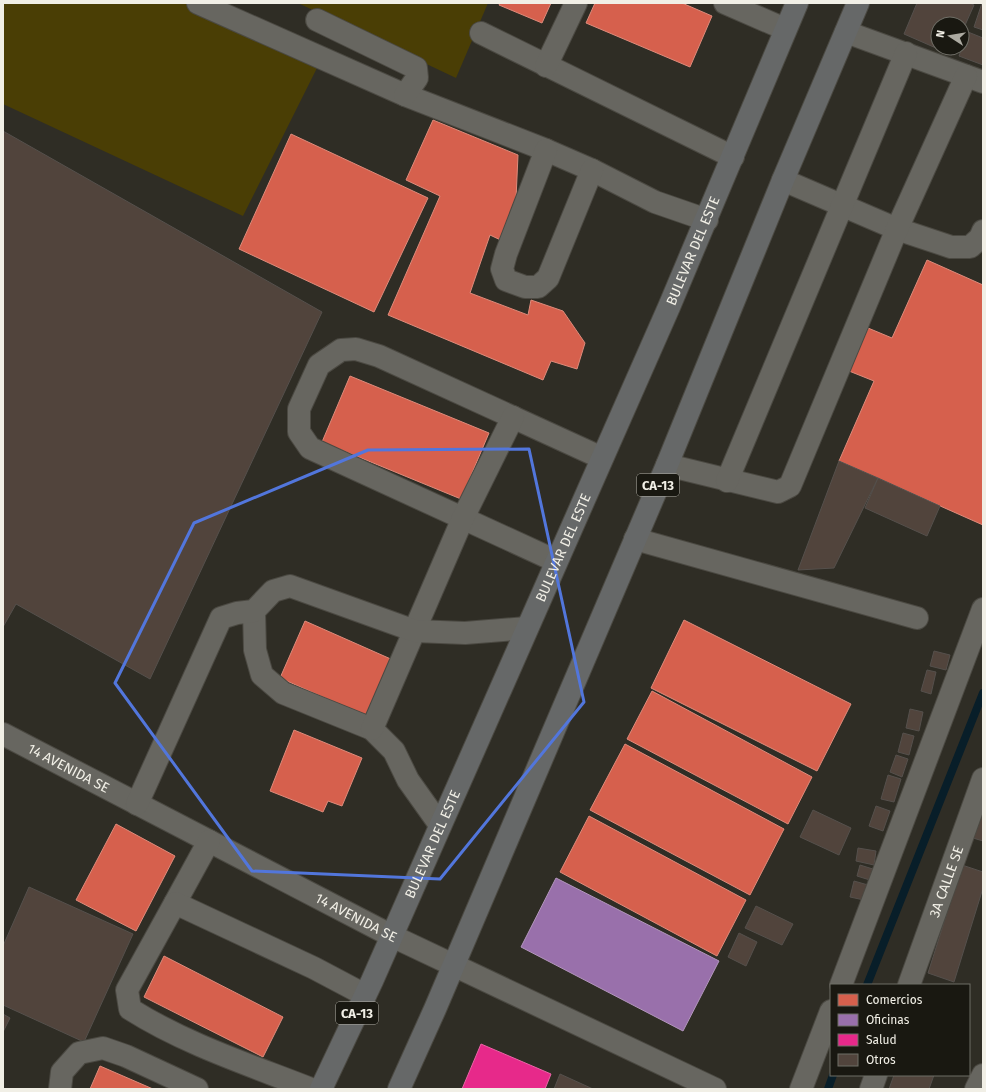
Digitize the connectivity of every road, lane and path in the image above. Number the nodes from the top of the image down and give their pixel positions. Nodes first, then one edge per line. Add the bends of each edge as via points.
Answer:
1 (198, 3) edge
2 (576, 3) edge
3 (725, 3) edge
4 (797, 3) edge
5 (858, 3) edge
6 (317, 20) dead end
7 (785, 29) junction
8 (481, 32) dead end
9 (846, 32) junction
10 (906, 53) junction
11 (546, 66) junction
12 (975, 79) edge
13 (405, 95) junction
14 (546, 150) junction
15 (733, 157) junction
16 (592, 170) junction
17 (783, 180) junction
18 (843, 206) junction
19 (707, 220) junction
20 (897, 229) junction
21 (983, 231) edge
22 (513, 417) junction
23 (602, 458) junction
24 (667, 465) junction
25 (727, 481) junction
26 (463, 518) junction
27 (635, 539) junction
28 (556, 561) junction
29 (983, 609) edge
30 (254, 611) junction
31 (917, 618) dead end
32 (527, 628) junction
33 (415, 631) junction
34 (372, 729) junction
35 (3, 734) edge
36 (983, 778) edge
37 (137, 804) junction
38 (440, 825) junction
39 (209, 841) junction
40 (175, 903) junction
41 (392, 936) junction
42 (454, 964) junction
43 (841, 984) edge
44 (909, 984) edge
45 (365, 995) junction
46 (830, 1013) edge
47 (983, 1075) edge
48 (876, 1076) edge
49 (60, 1089) edge
50 (197, 1089) edge
51 (311, 1089) edge
52 (321, 1089) edge
53 (399, 1089) edge
54 (716, 1089) edge
55 (801, 1089) edge
56 (871, 1089) edge
57 (976, 1089) edge

1 - 13 street
2 - 11 street
3 - 7 street
4 - 7 highway, BULEVAR DEL ESTE / CA-13
5 - 9 highway, CA-13
6 - 13 street via 416,68 417,78
7 - 15 highway, BULEVAR DEL ESTE / CA-13
8 - 11 street
9 - 10 street
9 - 17 highway, CA-13
10 - 12 street
10 - 18 street
11 - 15 street
12 - 20 street
13 - 14 street
14 - 16 street
14 - 16 street via 506,254 502,269 506,280 525,287 538,287 548,278
15 - 19 highway, BULEVAR DEL ESTE / CA-13
16 - 19 street via 655,202
17 - 18 street
17 - 24 highway, CA-13
18 - 20 street
18 - 25 street
19 - 23 highway, BULEVAR DEL ESTE / CA-13
20 - 21 street via 951,247 970,247 980,238
20 - 25 street via 790,486 778,492
22 - 23 street
22 - 26 street
22 - 26 street via 379,356 356,349 341,350 319,365 299,408 299,432 310,448
23 - 28 highway, BULEVAR DEL ESTE / CA-13
24 - 25 street
24 - 27 highway, CA-13
26 - 28 street
26 - 33 street
27 - 31 street
27 - 42 highway, CA-13
28 - 32 highway, BULEVAR DEL ESTE / CA-13
29 - 43 street
30 - 33 street via 273,591 290,586
30 - 34 street via 255,650 262,675 283,693
30 - 37 street via 221,618
32 - 33 street via 464,633
32 - 38 highway, BULEVAR DEL ESTE / CA-13
33 - 34 street
34 - 38 street via 394,752 408,780
35 - 37 street, 14 AVENIDA SE
36 - 44 street, 3A CALLE SE
37 - 39 street, 14 AVENIDA SE
38 - 41 highway, BULEVAR DEL ESTE / CA-13
39 - 40 street
39 - 41 street, 14 AVENIDA SE
40 - 45 street via 314,968
40 - 51 street via 127,990 130,1009 196,1043
41 - 42 street, 14 AVENIDA SE
41 - 45 highway, BULEVAR DEL ESTE / CA-13
42 - 53 highway, CA-13
42 - 54 street, 14 AVENIDA SE
45 - 52 highway, BULEVAR DEL ESTE / CA-13
46 - 55 street
47 - 57 street
48 - 56 street
49 - 50 street via 62,1072 79,1053 103,1048

